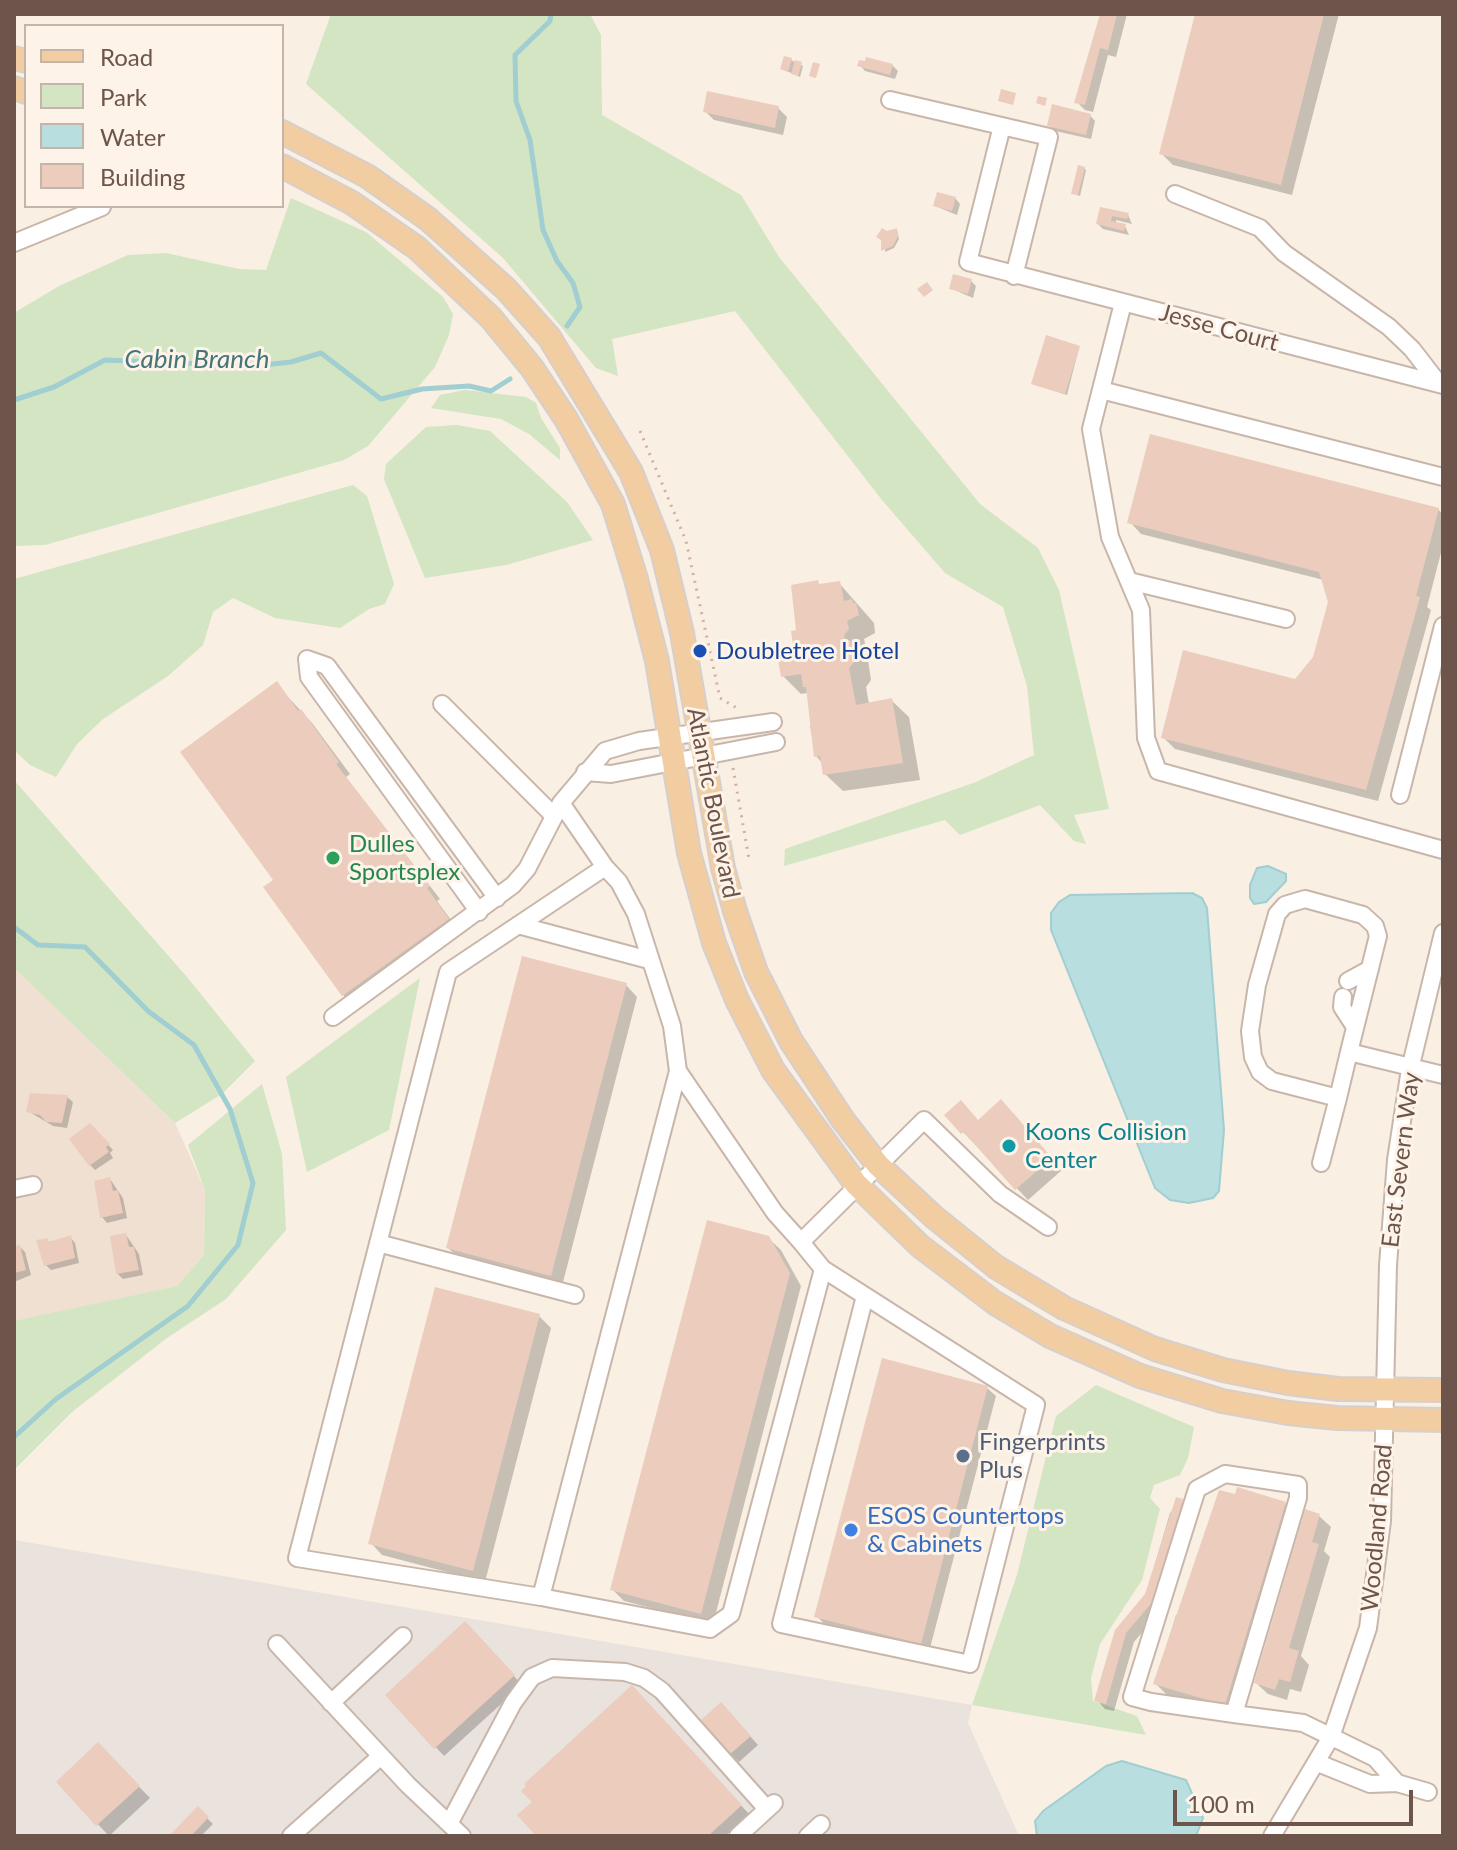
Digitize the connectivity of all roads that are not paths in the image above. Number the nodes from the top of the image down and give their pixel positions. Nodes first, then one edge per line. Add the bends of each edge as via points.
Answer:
1 (890, 100) dead end
2 (1002, 126) junction
3 (284, 133) edge
4 (284, 167) edge
5 (1175, 194) dead end
6 (100, 208) edge
7 (14, 243) edge
8 (1014, 276) junction
9 (1123, 303) junction
10 (1441, 385) edge
11 (1101, 390) junction
12 (1443, 477) edge
13 (1129, 581) junction
14 (1286, 619) dead end
15 (1443, 626) edge
16 (442, 704) dead end
17 (773, 722) dead end
18 (699, 732) junction
19 (670, 737) junction
20 (776, 742) dead end
21 (703, 755) junction
22 (673, 761) junction
23 (585, 772) junction
24 (1400, 795) dead end
25 (558, 809) junction
26 (1443, 850) edge
27 (605, 867) junction
28 (497, 898) junction
29 (479, 912) junction
30 (518, 925) junction
31 (1443, 933) edge
32 (649, 960) junction
33 (1370, 969) junction
34 (333, 1017) dead end
35 (1355, 1027) junction
36 (1349, 1052) junction
37 (1410, 1069) junction
38 (678, 1071) junction
39 (1443, 1075) edge
40 (1338, 1098) junction
41 (1321, 1163) dead end
42 (878, 1165) junction
43 (856, 1184) junction
44 (33, 1185) dead end
45 (14, 1189) edge
46 (1048, 1227) dead end
47 (801, 1242) junction
48 (378, 1243) junction
49 (823, 1269) junction
50 (575, 1295) dead end
51 (865, 1296) junction
52 (1388, 1389) junction
53 (1443, 1390) edge
54 (1386, 1419) junction
55 (1443, 1420) edge
56 (541, 1597) junction
57 (403, 1636) dead end
58 (277, 1644) dead end
59 (331, 1703) junction
60 (1234, 1714) junction
61 (1331, 1737) junction
62 (381, 1756) junction
63 (1318, 1763) junction
64 (1397, 1783) junction
65 (1428, 1792) dead end
66 (450, 1822) junction
67 (821, 1824) dead end
68 (291, 1836) edge
69 (462, 1836) edge
70 (738, 1836) edge
71 (808, 1836) edge
72 (1272, 1836) edge

1 - 2 street
2 - 8 street, Jesse Court via 968,262
2 - 8 street via 1049,137
3 - 18 main road, Atlantic Boulevard via 339,158 428,219 506,289 549,337 631,472 662,550
4 - 19 main road, Atlantic Boulevard via 352,203 417,248 491,318 540,381 613,504 657,661
5 - 10 street via 1260,228 1284,253 1389,327
6 - 7 street
8 - 9 street, Jesse Court
9 - 10 street, Jesse Court
9 - 11 street
11 - 12 street
11 - 13 street via 1091,429 1110,537
13 - 14 street
13 - 26 street via 1141,610 1146,738 1158,771
15 - 24 street
16 - 25 street
17 - 18 street
18 - 19 street
18 - 21 main road, Atlantic Boulevard
19 - 22 main road, Atlantic Boulevard
19 - 23 street via 605,751
20 - 21 street
21 - 22 street
21 - 42 main road, Atlantic Boulevard via 723,868 756,972 815,1080
22 - 23 street via 611,774
22 - 43 main road, Atlantic Boulevard via 700,900 737,1000 773,1070
23 - 25 street
25 - 27 street
25 - 28 street via 527,869
27 - 30 street
27 - 32 street via 636,914
28 - 29 street
28 - 29 street via 327,666 307,659 309,677
29 - 34 street
30 - 32 street
30 - 48 street via 448,972
31 - 37 street, East Severn Way
32 - 38 street via 672,1026
33 - 35 street
33 - 35 street via 1345,989 1342,1007
33 - 40 street via 1378,936 1363,915 1305,899 1285,905 1277,914 1257,985 1250,1031 1253,1057 1272,1081
35 - 36 street
36 - 37 street
36 - 40 street
37 - 39 street
37 - 52 street, East Severn Way via 1389,1250
38 - 47 street via 775,1213
38 - 56 street
40 - 41 street
42 - 43 street
42 - 46 street via 924,1120 1000,1194
42 - 52 main road, Atlantic Boulevard via 996,1267 1094,1324 1162,1351 1254,1377 1338,1389
43 - 47 street
43 - 54 main road, Atlantic Boulevard via 971,1286 1050,1336 1100,1359 1170,1387 1253,1407
44 - 45 street
47 - 49 street
48 - 50 street
48 - 56 street via 297,1558
49 - 51 street
49 - 56 street via 731,1614 710,1629
51 - 51 street via 1036,1405 970,1664 781,1624
52 - 53 main road, Atlantic Boulevard
52 - 54 street, Woodland Road
54 - 55 main road, Atlantic Boulevard
54 - 61 street, Woodland Road via 1378,1561 1368,1628
57 - 59 street
58 - 59 street
59 - 62 street
60 - 60 street via 1298,1485 1225,1474 1197,1489 1132,1697
60 - 61 street via 1303,1723
61 - 63 street, Woodland Road
61 - 64 street via 1375,1758
62 - 66 street
62 - 68 street
63 - 64 street via 1370,1784
63 - 72 street, Woodland Road
64 - 65 street
66 - 69 street
66 - 70 street via 513,1703 532,1677 552,1668 625,1672 662,1691 771,1806
67 - 71 street

